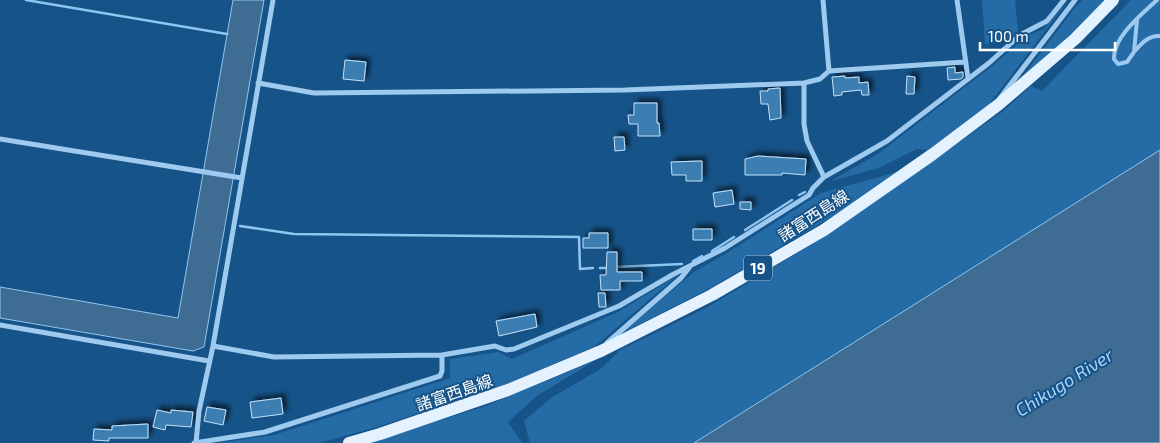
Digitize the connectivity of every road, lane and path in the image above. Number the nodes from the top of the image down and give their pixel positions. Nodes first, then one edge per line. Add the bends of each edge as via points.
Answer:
1 (273, 0) edge
2 (822, 0) edge
3 (957, 0) edge
4 (1064, 0) edge
5 (1075, 0) edge
6 (1113, 0) edge
7 (1157, 0) edge
8 (1137, 20) junction
9 (1160, 36) edge
10 (1134, 52) junction
11 (965, 62) junction
12 (829, 72) junction
13 (968, 78) junction
14 (804, 83) junction
15 (258, 84) junction
16 (998, 105) junction
17 (0, 139) edge
18 (824, 177) junction
19 (242, 178) junction
20 (689, 267) junction
21 (0, 325) edge
22 (213, 346) junction
23 (600, 351) junction
24 (442, 355) junction
25 (209, 361) junction
26 (196, 443) edge
27 (349, 443) edge

1 - 15 street
2 - 12 street
3 - 11 street
4 - 13 street via 1047,21 1020,35
5 - 16 street via 1001,95
6 - 16 main road, 諸富西島線 / 19
7 - 8 lane
8 - 10 lane
8 - 10 lane via 1123,34 1113,52 1114,59 1118,64 1126,62
9 - 10 lane via 1146,40
11 - 12 street
11 - 13 street
12 - 14 street via 820,79
13 - 18 street via 887,141
14 - 15 street via 625,90 314,93
14 - 18 street via 807,141
15 - 19 street
16 - 23 main road, 諸富西島線 / 19 via 824,230 712,295
17 - 19 street
18 - 20 street via 809,195
19 - 22 street
20 - 23 street via 681,278
20 - 24 street via 619,306 514,349 495,346
21 - 25 street
22 - 24 street via 274,357
22 - 25 street
23 - 27 main road, 諸富西島線 / 19 via 508,390
24 - 26 street via 440,376 265,432
25 - 26 street

